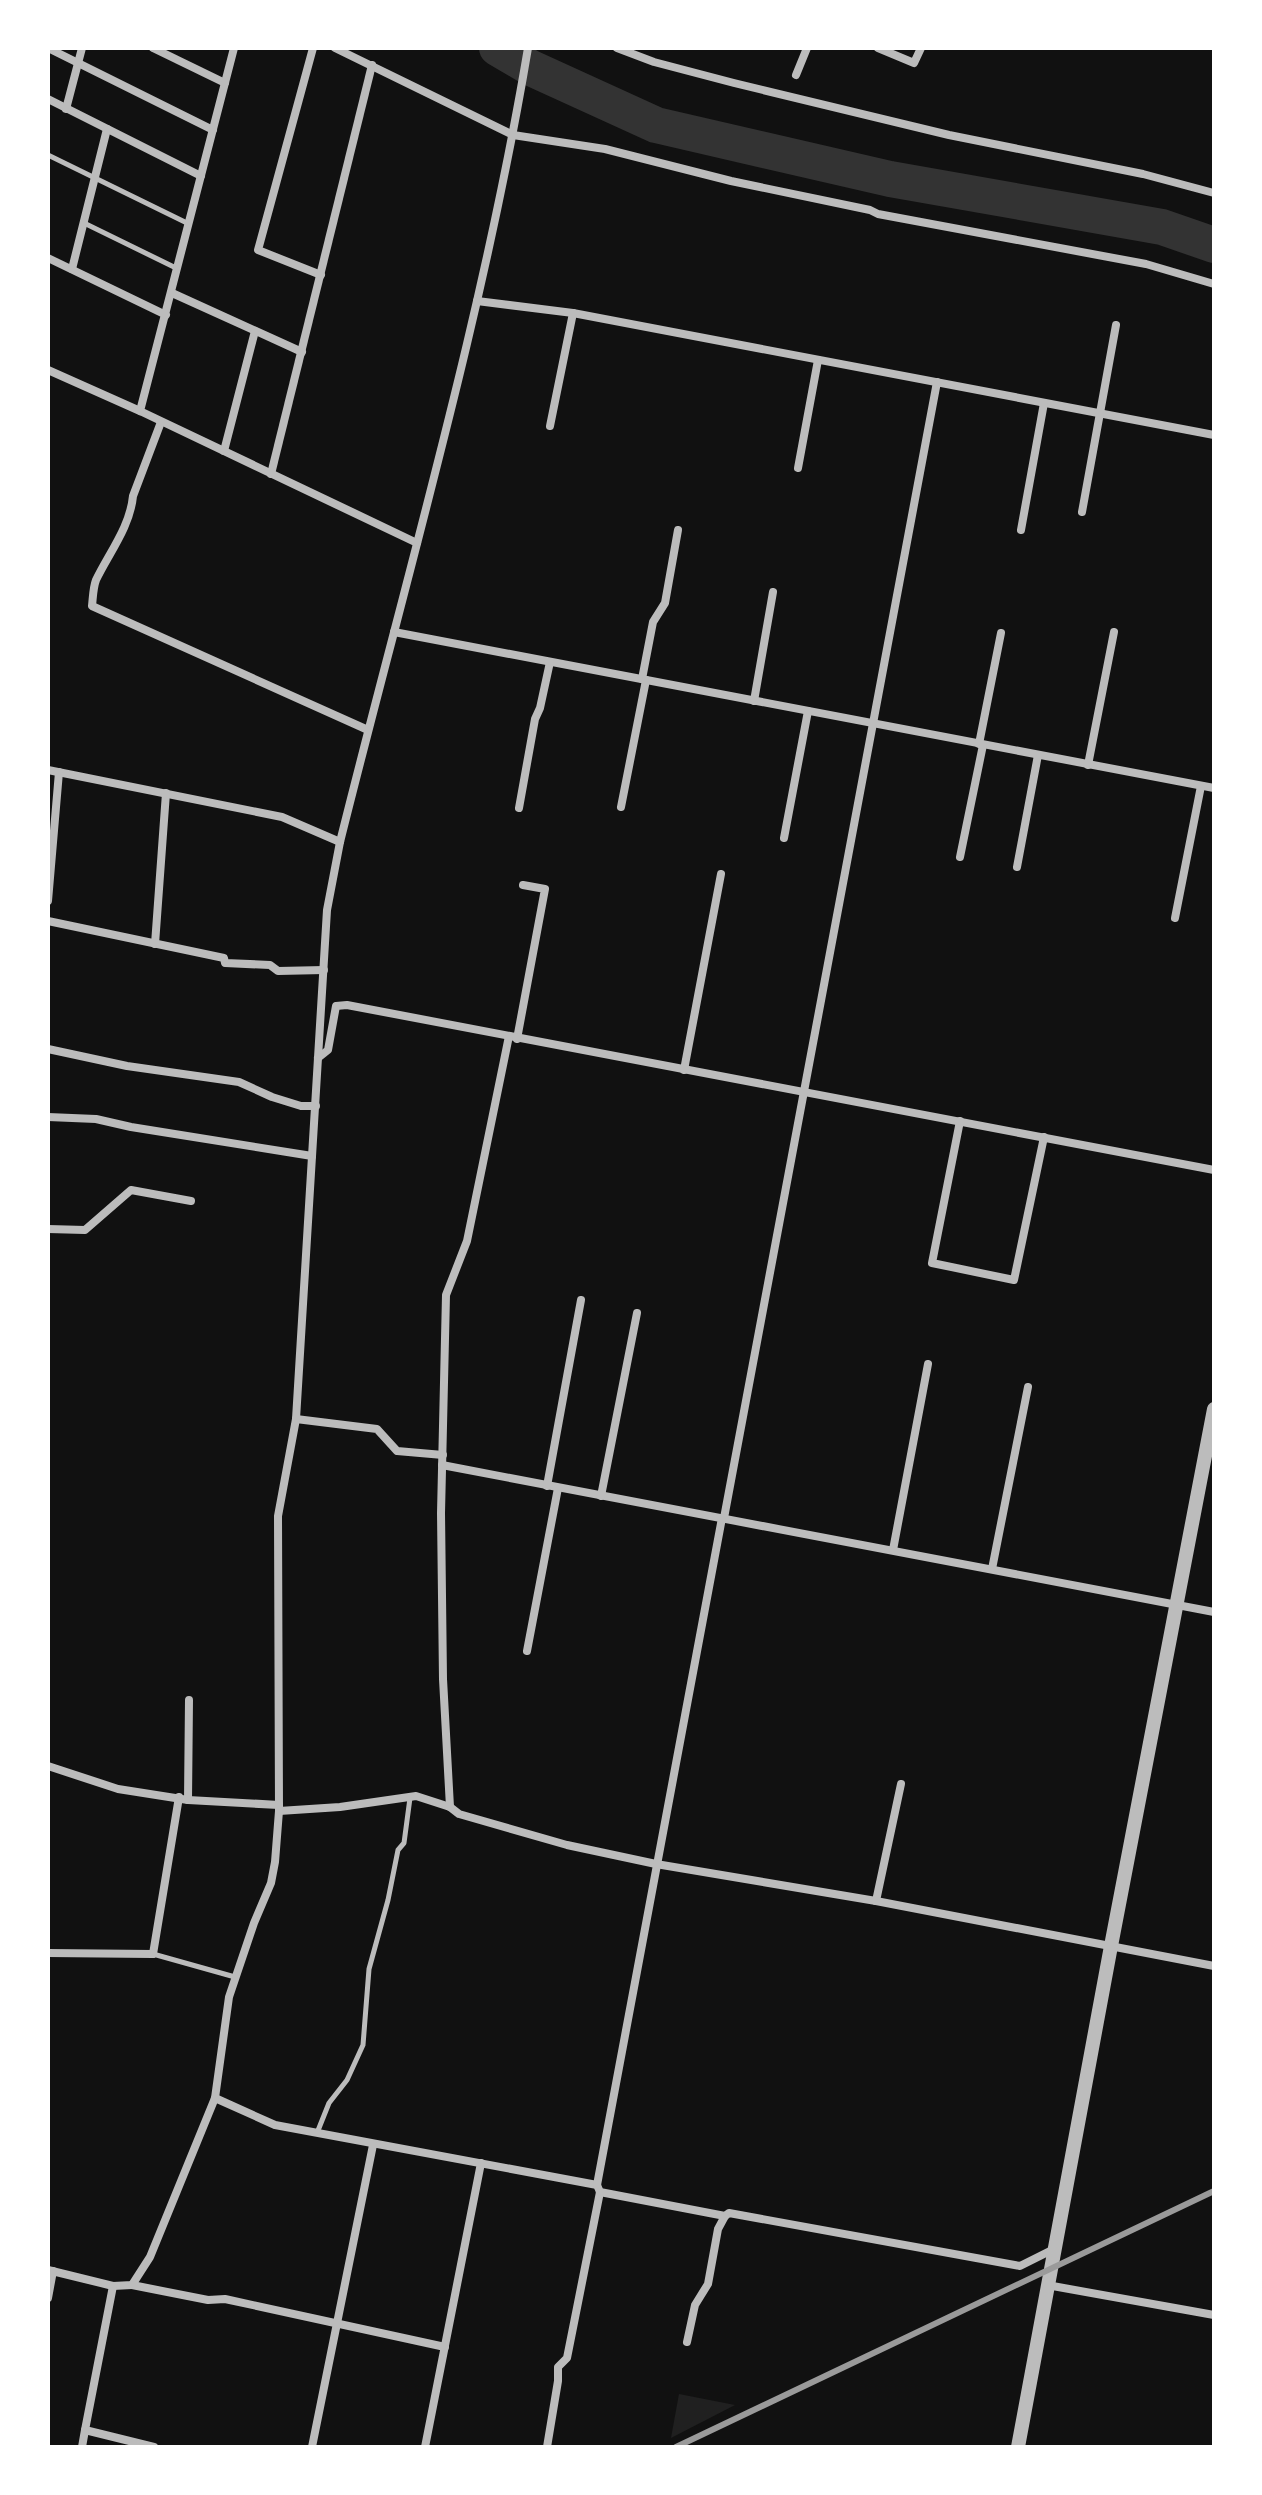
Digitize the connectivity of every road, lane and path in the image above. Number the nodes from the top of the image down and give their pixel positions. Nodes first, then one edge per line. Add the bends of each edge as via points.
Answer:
1 (48, 48) edge
2 (82, 48) edge
3 (153, 48) edge
4 (234, 48) edge
5 (313, 48) edge
6 (335, 48) edge
7 (528, 48) edge
8 (617, 48) edge
9 (807, 48) edge
10 (878, 48) edge
11 (921, 48) edge
12 (78, 62) junction
13 (372, 65) junction
14 (796, 75) dead end
15 (225, 83) junction
16 (48, 99) edge
17 (66, 109) junction
18 (107, 129) junction
19 (213, 130) junction
20 (513, 135) junction
21 (48, 155) edge
22 (201, 176) junction
23 (95, 179) junction
24 (1214, 193) edge
25 (84, 223) junction
26 (189, 224) junction
27 (48, 258) edge
28 (72, 269) junction
29 (178, 269) junction
30 (321, 275) junction
31 (1214, 284) edge
32 (172, 293) junction
33 (477, 301) junction
34 (573, 313) junction
35 (166, 315) junction
36 (1116, 325) dead end
37 (255, 331) junction
38 (302, 352) junction
39 (818, 360) junction
40 (48, 370) edge
41 (937, 382) junction
42 (1044, 403) junction
43 (140, 411) junction
44 (1099, 413) junction
45 (161, 422) junction
46 (550, 426) dead end
47 (1214, 435) edge
48 (224, 451) junction
49 (798, 468) dead end
50 (271, 474) junction
51 (1082, 512) dead end
52 (678, 530) dead end
53 (1021, 530) dead end
54 (417, 543) junction
55 (773, 592) dead end
56 (394, 632) junction
57 (1114, 632) dead end
58 (1001, 633) dead end
59 (550, 662) junction
60 (644, 680) junction
61 (754, 701) junction
62 (808, 711) junction
63 (874, 724) junction
64 (368, 730) junction
65 (981, 744) junction
66 (1038, 755) junction
67 (1088, 765) junction
68 (48, 770) edge
69 (59, 772) junction
70 (1201, 786) junction
71 (1214, 788) edge
72 (166, 793) junction
73 (621, 807) dead end
74 (519, 808) dead end
75 (784, 838) dead end
76 (340, 842) junction
77 (960, 857) dead end
78 (1017, 867) dead end
79 (721, 874) dead end
80 (523, 885) dead end
81 (48, 901) edge
82 (1175, 918) dead end
83 (48, 921) edge
84 (155, 944) junction
85 (324, 970) junction
86 (513, 1037) junction
87 (48, 1049) edge
88 (318, 1058) junction
89 (684, 1070) junction
90 (803, 1093) junction
91 (316, 1106) junction
92 (48, 1117) edge
93 (960, 1121) junction
94 (1044, 1137) junction
95 (312, 1156) junction
96 (1214, 1170) edge
97 (191, 1201) dead end
98 (48, 1229) edge
99 (581, 1300) dead end
100 (637, 1313) dead end
101 (928, 1364) dead end
102 (1028, 1387) dead end
103 (1214, 1409) edge
104 (296, 1419) junction
105 (443, 1460) junction
106 (547, 1486) junction
107 (558, 1488) junction
108 (601, 1496) junction
109 (723, 1518) junction
110 (893, 1550) junction
111 (992, 1569) junction
112 (1177, 1605) junction
113 (1214, 1612) edge
114 (527, 1651) dead end
115 (189, 1700) dead end
116 (48, 1766) edge
117 (901, 1784) dead end
118 (410, 1797) junction
119 (184, 1799) junction
120 (450, 1807) junction
121 (279, 1808) junction
122 (656, 1864) junction
123 (876, 1901) junction
124 (1111, 1946) junction
125 (48, 1953) edge
126 (153, 1954) junction
127 (1214, 1966) edge
128 (235, 1977) junction
129 (215, 2098) junction
130 (317, 2133) junction
131 (373, 2145) junction
132 (481, 2163) junction
133 (598, 2189) junction
134 (725, 2216) junction
135 (1055, 2248) junction
136 (51, 2271) edge
137 (132, 2285) junction
138 (1047, 2285) junction
139 (113, 2286) junction
140 (48, 2298) edge
141 (1214, 2315) edge
142 (337, 2323) junction
143 (687, 2342) dead end
144 (445, 2347) junction
145 (85, 2430) junction
146 (82, 2447) edge
147 (154, 2447) edge
148 (312, 2447) edge
149 (425, 2447) edge
150 (547, 2447) edge
151 (1018, 2447) edge

1 - 12 street
2 - 12 street
3 - 15 street
4 - 15 street
5 - 30 street via 258,250
6 - 13 street
7 - 20 street
8 - 24 street via 734,83
9 - 14 street
10 - 11 street via 914,63
12 - 17 street
12 - 19 street
13 - 20 street
13 - 30 street
15 - 19 street
16 - 17 street
17 - 18 street
18 - 22 street
18 - 23 street
19 - 22 street
20 - 31 street via 593,147 878,214 1146,264
20 - 33 street
21 - 23 lane
22 - 26 street
23 - 25 street
23 - 26 lane
25 - 28 street
25 - 29 lane
26 - 29 street
27 - 28 street
28 - 35 street
29 - 32 street
30 - 38 street
32 - 35 street
32 - 37 street
33 - 34 street
33 - 54 street
34 - 39 street
34 - 46 street
35 - 43 street
36 - 44 street
37 - 38 street
37 - 48 street
38 - 50 street
39 - 41 street
39 - 49 street
40 - 43 street
41 - 42 street
41 - 63 street
42 - 44 street
42 - 53 street
43 - 45 street
44 - 47 street
44 - 51 street
45 - 48 street
45 - 64 street via 132,506 94,583 92,606
48 - 50 street
50 - 54 street
52 - 60 street via 665,603 653,622
54 - 56 street
55 - 61 street
56 - 59 street
56 - 64 street
57 - 67 street
58 - 65 street
59 - 60 street
59 - 74 street
60 - 61 street
60 - 73 street
61 - 62 street
62 - 63 street
62 - 75 street
63 - 65 street
63 - 90 street
64 - 76 street
65 - 66 street
65 - 77 street
66 - 67 street
66 - 78 street
67 - 70 street
68 - 69 street
69 - 72 street
69 - 81 street
70 - 71 street
70 - 82 street
72 - 76 street via 282,817
72 - 84 street
76 - 85 street via 327,910
79 - 89 street
80 - 86 street via 545,889
83 - 84 street
84 - 85 street via 224,958 225,963 270,965 278,971
85 - 88 street
86 - 88 street via 336,1006 328,1050
86 - 89 street
86 - 105 street via 467,1241 446,1295
87 - 91 street via 239,1082 272,1097
88 - 91 street
89 - 90 street
90 - 93 street
90 - 109 street
91 - 95 street
92 - 95 street via 96,1119
93 - 94 street
93 - 94 street via 932,1263 1014,1280
94 - 96 street
95 - 104 street
97 - 98 street via 131,1190 85,1230
99 - 106 street
100 - 108 street
101 - 110 street
102 - 111 street
103 - 112 street
104 - 105 street via 377,1429 397,1451
104 - 121 street via 278,1516
105 - 106 street
105 - 120 street via 443,1679
106 - 107 street
107 - 108 street
107 - 114 street
108 - 109 street
109 - 110 street
109 - 122 street
110 - 111 street
111 - 112 street
112 - 113 street
112 - 124 street
115 - 119 street
116 - 119 street via 118,1789
117 - 123 street
118 - 120 street
118 - 121 street via 340,1807
118 - 130 lane via 404,1843 369,1969 363,2045
119 - 121 street
119 - 126 street
120 - 122 street via 567,1845
121 - 128 street via 271,1883
122 - 123 street
122 - 133 street
123 - 124 street
124 - 127 street
124 - 135 street
125 - 126 street
126 - 128 lane
128 - 129 street
129 - 130 street via 275,2125
129 - 137 street via 150,2257
130 - 131 street
131 - 132 street
131 - 142 street
132 - 133 street
132 - 144 street
133 - 134 street
133 - 150 street via 567,2358 558,2367
134 - 135 street via 1020,2266
134 - 143 street
135 - 138 street
136 - 139 street
136 - 140 street
137 - 139 street
137 - 142 street
138 - 141 street
138 - 151 street
139 - 145 street
142 - 144 street
142 - 148 street
144 - 149 street
145 - 146 street
145 - 147 street

